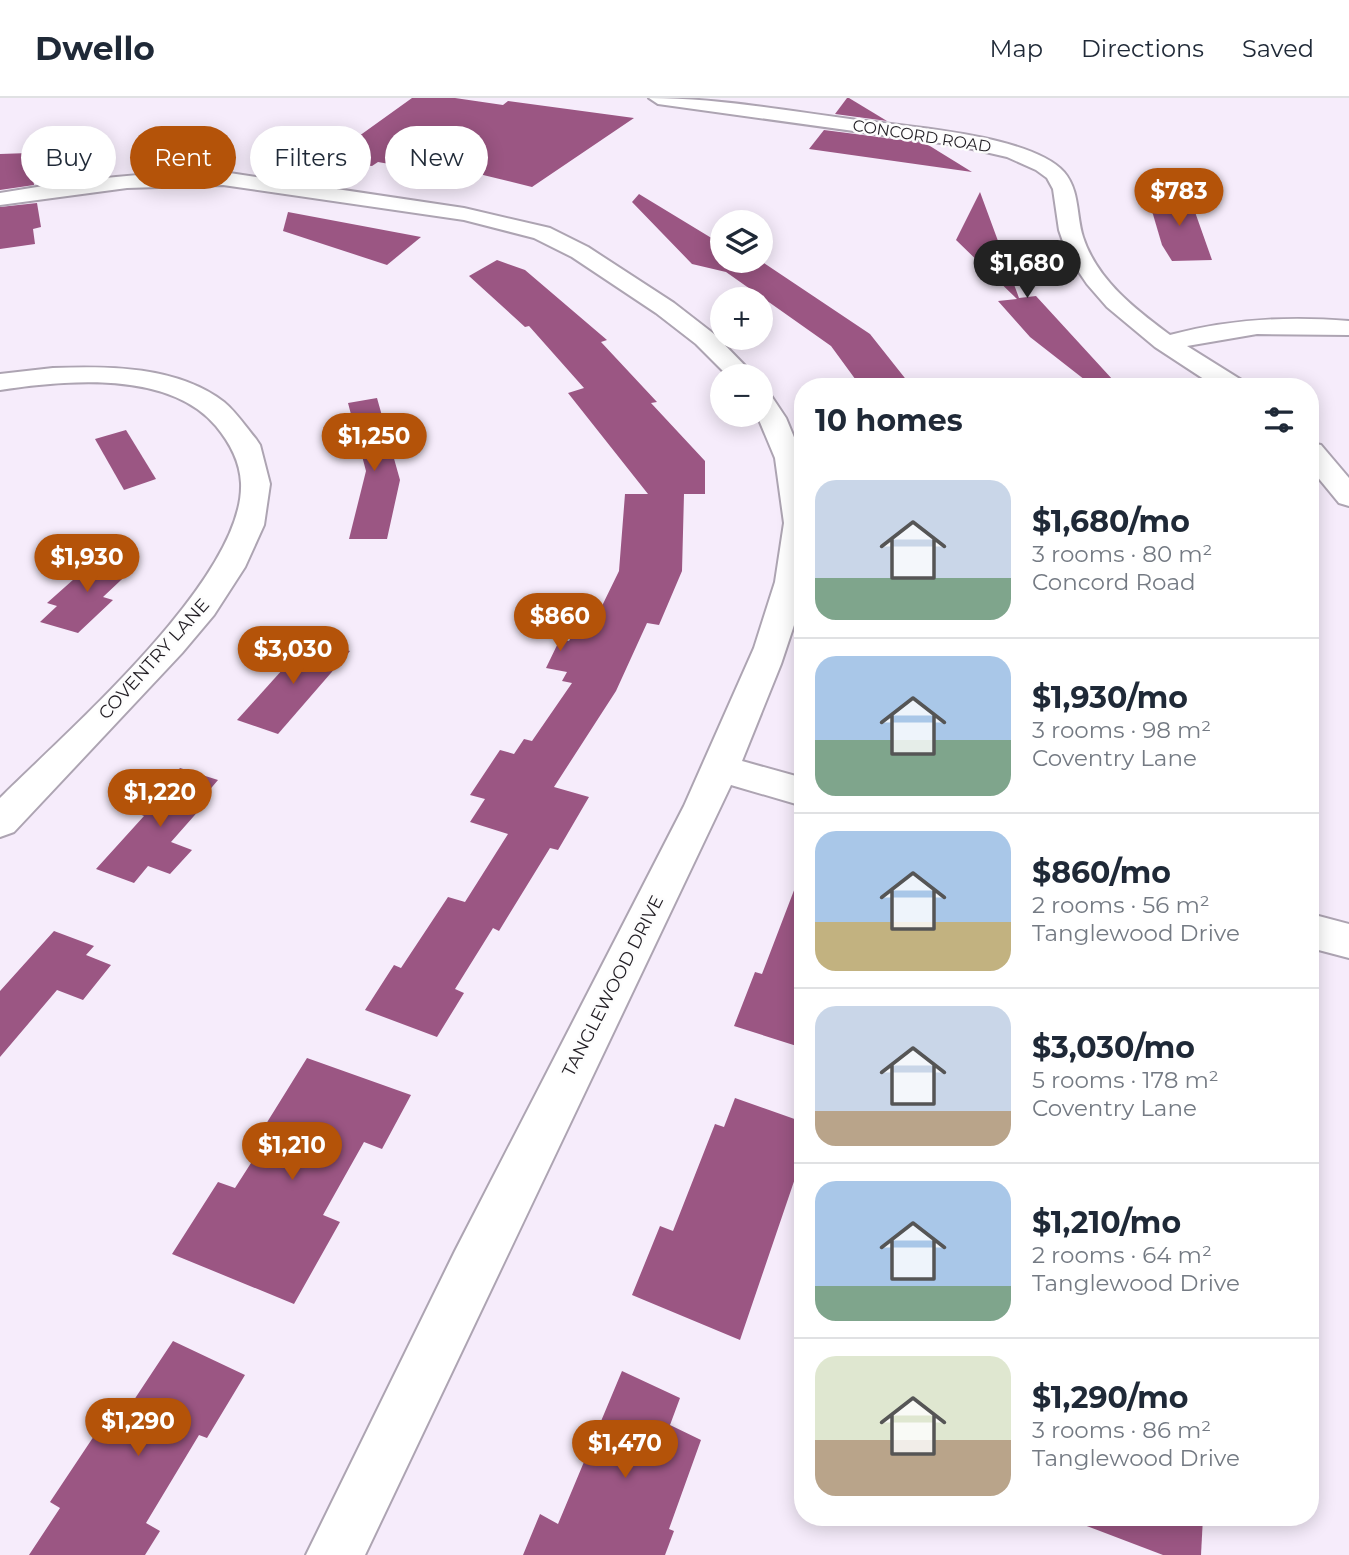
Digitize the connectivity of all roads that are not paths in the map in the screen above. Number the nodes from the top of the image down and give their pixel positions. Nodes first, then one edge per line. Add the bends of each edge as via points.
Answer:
1 (658, 98) edge
2 (0, 199) edge
3 (1349, 328) edge
4 (1167, 343) junction
5 (729, 364) edge
6 (1220, 378) edge
7 (0, 382) edge
8 (773, 421) edge
9 (1319, 461) edge
10 (794, 482) edge
11 (1349, 497) edge
12 (794, 562) edge
13 (722, 769) junction
14 (794, 789) edge
15 (0, 822) edge
16 (1319, 933) edge
17 (1349, 941) edge
18 (335, 1555) edge

1 - 4 street, CONCORD ROAD via 955,139 1034,162 1062,184 1072,243 1084,265 1124,311
2 - 5 street via 105,185 222,178 495,220 542,233 580,252 687,325
3 - 4 street via 1254,325
4 - 6 street, CONCORD ROAD
7 - 15 street, COVENTRY LANE via 91,375 138,379 182,391 232,422 251,451 254,466 246,531 214,594 173,645
8 - 10 street, TANGLEWOOD DRIVE
9 - 11 street
12 - 13 street, TANGLEWOOD DRIVE via 783,618
13 - 14 street
13 - 18 street, TANGLEWOOD DRIVE
16 - 17 street

